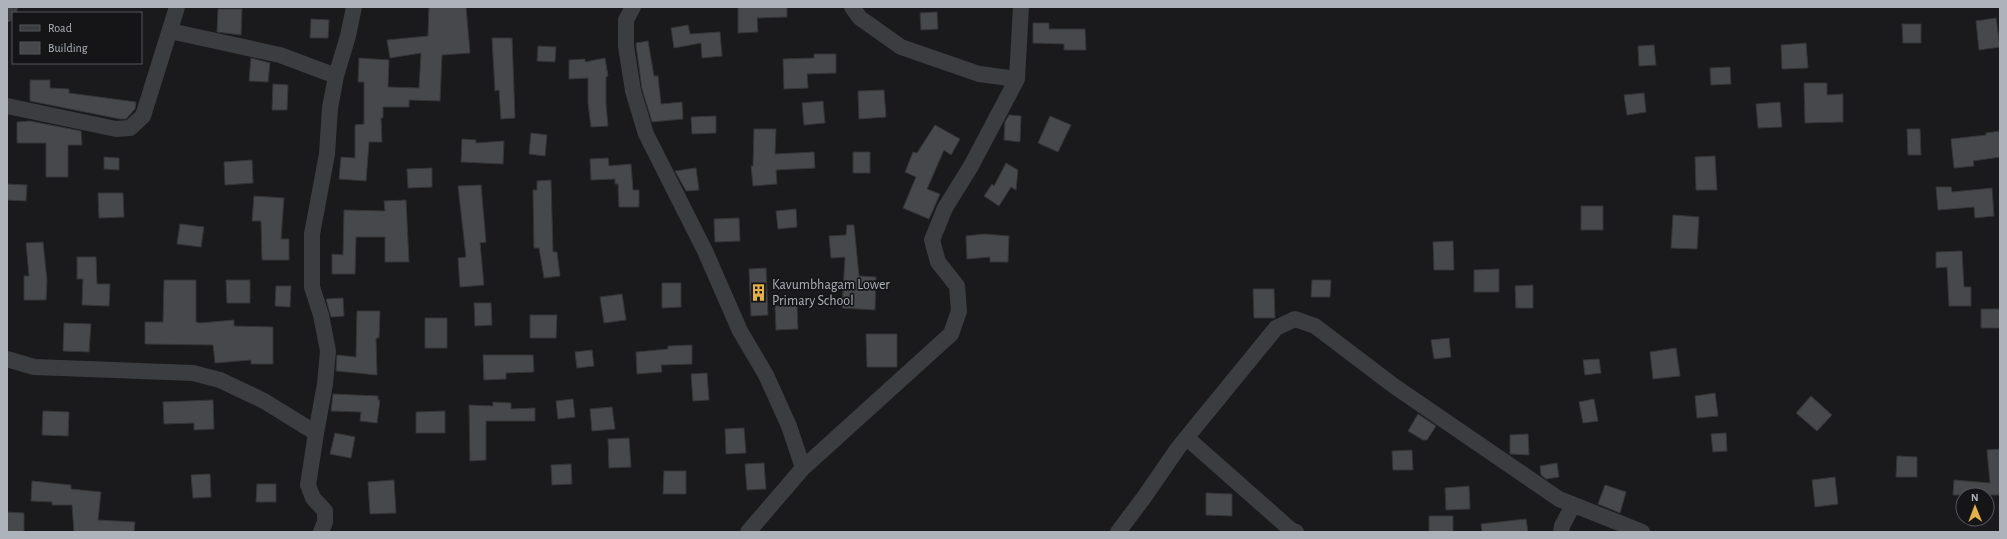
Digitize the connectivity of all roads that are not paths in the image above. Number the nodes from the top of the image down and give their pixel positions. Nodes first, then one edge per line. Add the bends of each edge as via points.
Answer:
1 (10, 7) edge
2 (177, 7) edge
3 (354, 7) edge
4 (633, 7) edge
5 (852, 7) edge
6 (1021, 7) edge
7 (7, 14) edge
8 (170, 31) junction
9 (336, 76) junction
10 (1016, 79) junction
11 (7, 106) edge
12 (7, 359) edge
13 (316, 433) junction
14 (1187, 438) junction
15 (803, 468) junction
16 (1573, 505) junction
17 (321, 532) edge
18 (748, 532) edge
19 (1118, 532) edge
20 (1296, 532) edge
21 (1561, 532) edge
22 (1642, 532) edge

1 - 7 street
2 - 8 street
3 - 9 street
4 - 15 street via 626,20 626,46 633,91 646,134 705,251 740,331 766,375 789,426
5 - 10 street via 860,18 901,47 980,74
6 - 10 street
8 - 9 street via 280,55
8 - 11 street via 143,116 130,128 92,126
9 - 13 street via 330,108 327,154 312,234 312,287 328,351
10 - 15 street via 971,166 945,208 932,240 938,262 958,286 959,311 951,334
12 - 13 street via 34,367 193,374 220,380 264,401
13 - 17 street via 308,486 313,498 325,511 325,522
14 - 16 street via 1276,328 1294,318 1315,326 1394,386 1514,470
14 - 19 street
14 - 20 street
15 - 18 street
16 - 21 street
16 - 22 street

